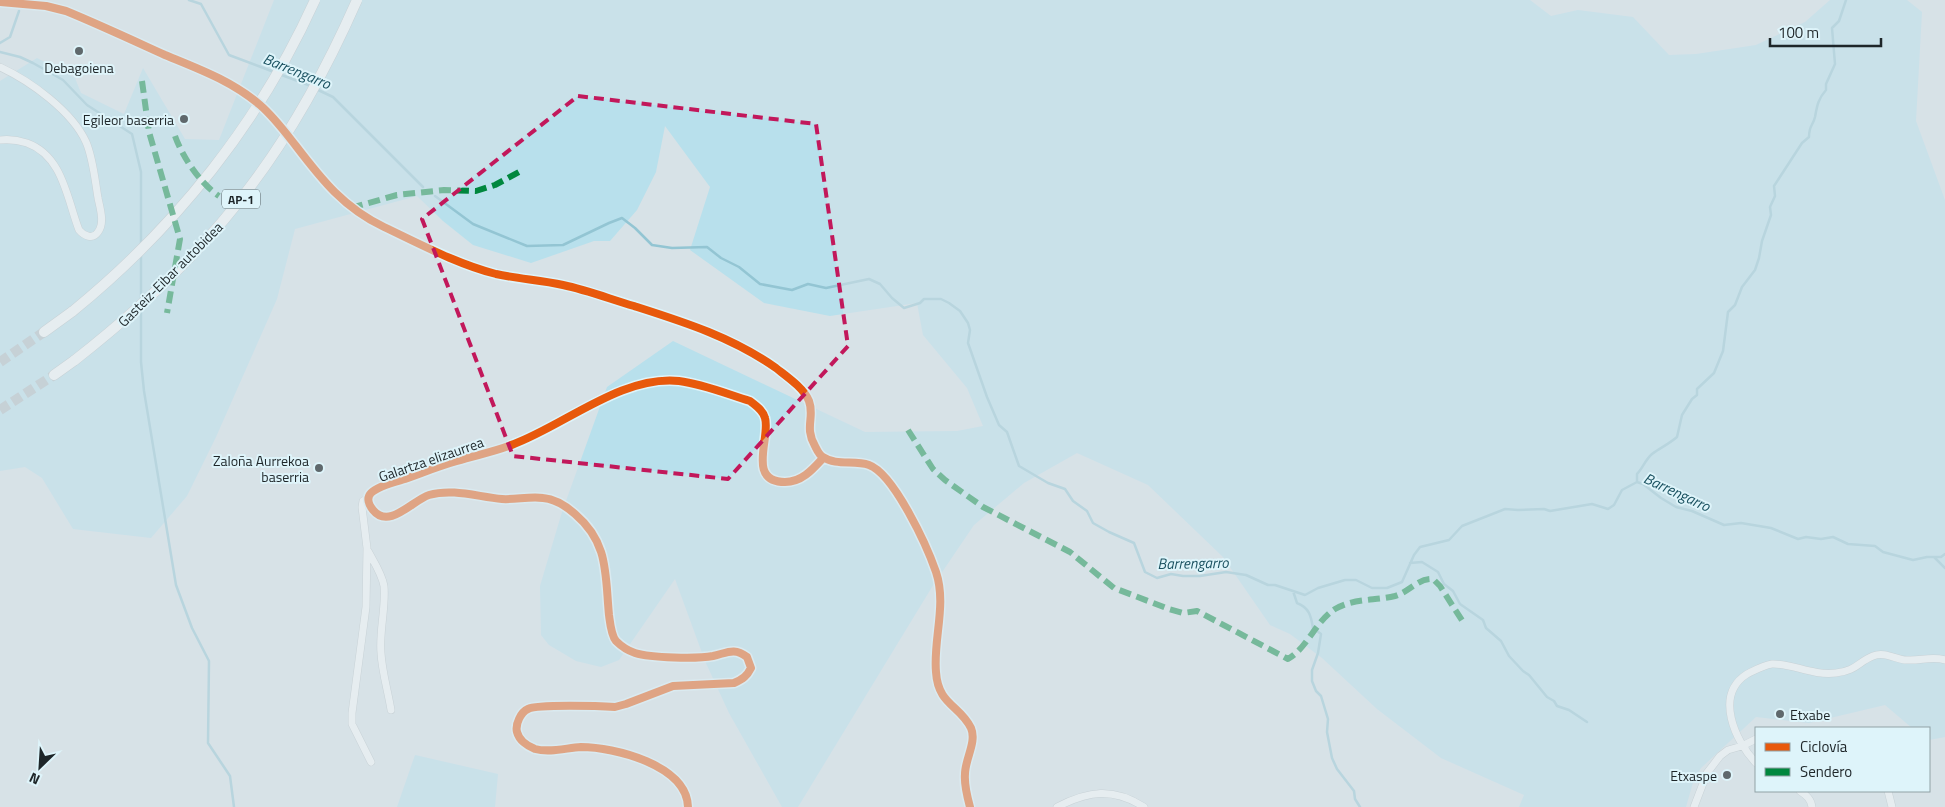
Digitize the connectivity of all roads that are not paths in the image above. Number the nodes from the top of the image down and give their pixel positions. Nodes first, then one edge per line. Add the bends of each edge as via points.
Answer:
1 (315, 0) edge
2 (357, 0) edge
3 (0, 2) edge
4 (0, 67) edge
5 (0, 140) edge
6 (44, 332) tunnel mouth
7 (54, 375) tunnel mouth
8 (823, 458) junction
9 (369, 498) junction
10 (367, 548) junction
11 (1945, 660) edge
12 (391, 710) dead end
13 (1755, 740) edge
14 (1742, 746) junction
15 (370, 762) dead end
16 (1755, 762) edge
17 (1801, 792) edge
18 (1888, 792) edge
19 (688, 807) edge
20 (970, 807) edge
21 (1057, 807) edge
22 (1144, 807) edge
23 (1694, 807) edge
24 (1812, 807) edge
25 (1892, 807) edge

1 - 6 highway, AP-1, bridge via 273,81 222,158 149,242 101,288
2 - 7 highway, Gasteiz-Eibar autobidea / AP-1, bridge via 317,84 250,188 202,245 153,295 115,329
3 - 8 street via 56,8 198,68 242,91 272,117 334,193 351,208 380,225 471,266 565,285 686,323 714,333 760,358 785,375 807,398 811,411 808,431
4 - 5 street via 39,92 77,126 90,152 101,220 99,231 88,237 79,230 64,183 47,155 19,141
8 - 9 street, Galartza elizaurrea via 811,471 794,481 773,479 762,460 766,421 758,407 750,401 687,383 659,381 645,383 592,405 514,444 389,484 373,492
8 - 20 street via 870,466 882,473 908,514 932,563 940,594 936,679 944,698 966,720 973,735 964,770
9 - 10 street, Galartza elizaurrea via 363,501 362,507
9 - 19 street, Galartza elizaurrea via 374,512 384,516 395,515 421,498 437,493 551,499 583,521 597,539 606,569 612,627 615,639 621,645 645,656 713,656 731,650 747,657 751,668 742,680 734,683 673,686 615,706 528,709 517,724 520,738 536,749 606,749 651,763 679,784 686,794
10 - 12 street, Galartza elizaurrea via 384,586 380,651
10 - 15 street, Galartza elizaurrea via 366,607 352,724
11 - 14 street via 1906,660 1880,655 1854,669 1830,674 1777,664 1761,667 1737,682 1730,696 1733,724
13 - 14 street
14 - 16 street
14 - 23 street via 1728,750 1713,764
17 - 24 street via 1812,802
18 - 25 street
21 - 22 street via 1078,797 1099,793 1126,798

